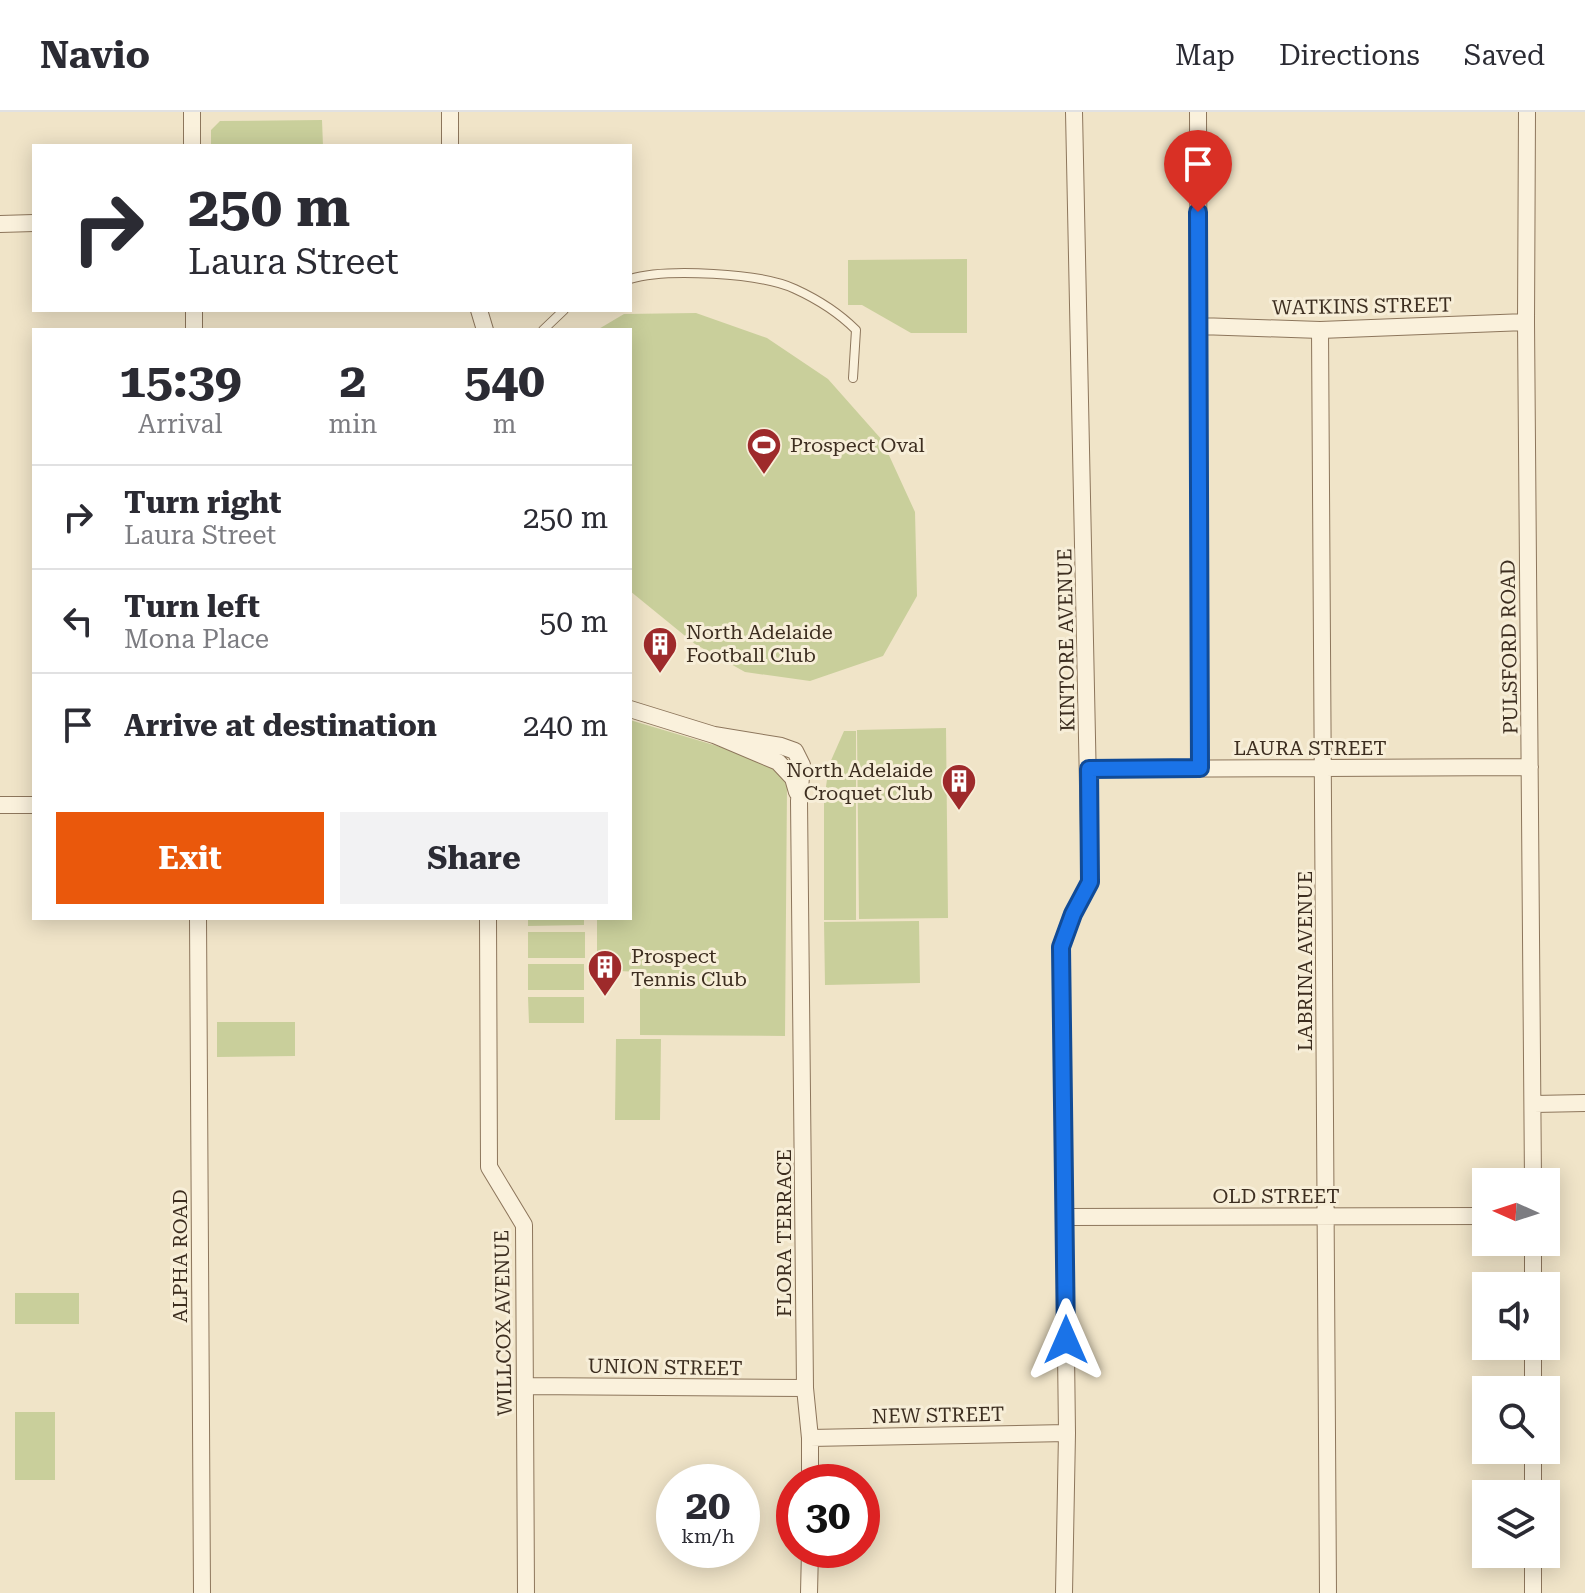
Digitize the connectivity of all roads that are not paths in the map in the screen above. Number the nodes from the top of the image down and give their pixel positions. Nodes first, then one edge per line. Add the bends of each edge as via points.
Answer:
1 (192, 112) edge
2 (450, 112) edge
3 (1074, 112) edge
4 (1527, 112) edge
5 (1198, 119) edge
6 (192, 144) edge
7 (450, 144) edge
8 (32, 223) edge
9 (0, 224) edge
10 (632, 279) edge
11 (562, 312) edge
12 (1526, 322) junction
13 (1199, 326) junction
14 (545, 328) edge
15 (1320, 330) junction
16 (853, 378) dead end
17 (632, 710) edge
18 (1530, 767) junction
19 (1200, 768) junction
20 (1324, 768) junction
21 (1089, 769) junction
22 (0, 805) edge
23 (32, 805) edge
24 (198, 920) edge
25 (488, 920) edge
26 (1585, 1103) edge
27 (1534, 1104) junction
28 (1533, 1168) edge
29 (1325, 1216) junction
30 (1472, 1216) edge
31 (1065, 1217) junction
32 (525, 1386) junction
33 (805, 1388) junction
34 (1067, 1433) junction
35 (810, 1438) junction
36 (810, 1464) edge
37 (810, 1568) edge
38 (1533, 1568) edge
39 (202, 1593) edge
40 (526, 1593) edge
41 (809, 1593) edge
42 (1064, 1593) edge
43 (1328, 1593) edge
44 (1533, 1593) edge

1 - 6 street
2 - 7 street
3 - 21 street, KINTORE AVENUE
4 - 12 street, PULSFORD ROAD
5 - 13 street
8 - 9 street
10 - 16 lane via 683,272 792,287 836,310 856,330
11 - 14 lane
12 - 15 street, WATKINS STREET
12 - 18 street, PULSFORD ROAD
13 - 15 street, WATKINS STREET
13 - 19 street
15 - 20 street, LABRINA AVENUE
17 - 33 street, FLORA TERRACE via 778,762 793,778 799,801
18 - 20 street, LAURA STREET
18 - 27 street, PULSFORD ROAD
19 - 20 street, LAURA STREET
19 - 21 street, LAURA STREET
20 - 29 street, LABRINA AVENUE
21 - 31 street, KINTORE AVENUE via 1090,882 1061,947
22 - 23 street
24 - 39 street, ALPHA ROAD
25 - 32 street, WILLCOX AVENUE via 489,1167 524,1225
26 - 27 street
27 - 28 street, PULSFORD ROAD
29 - 30 street, OLD STREET
29 - 31 street, OLD STREET
29 - 43 street, LABRINA AVENUE
31 - 34 street, KINTORE AVENUE
32 - 33 street, UNION STREET
32 - 40 street, WILLCOX AVENUE
33 - 35 street, FLORA TERRACE
34 - 35 street, NEW STREET
34 - 42 street, KINTORE AVENUE
35 - 36 street, FLORA TERRACE
37 - 41 street
38 - 44 street

